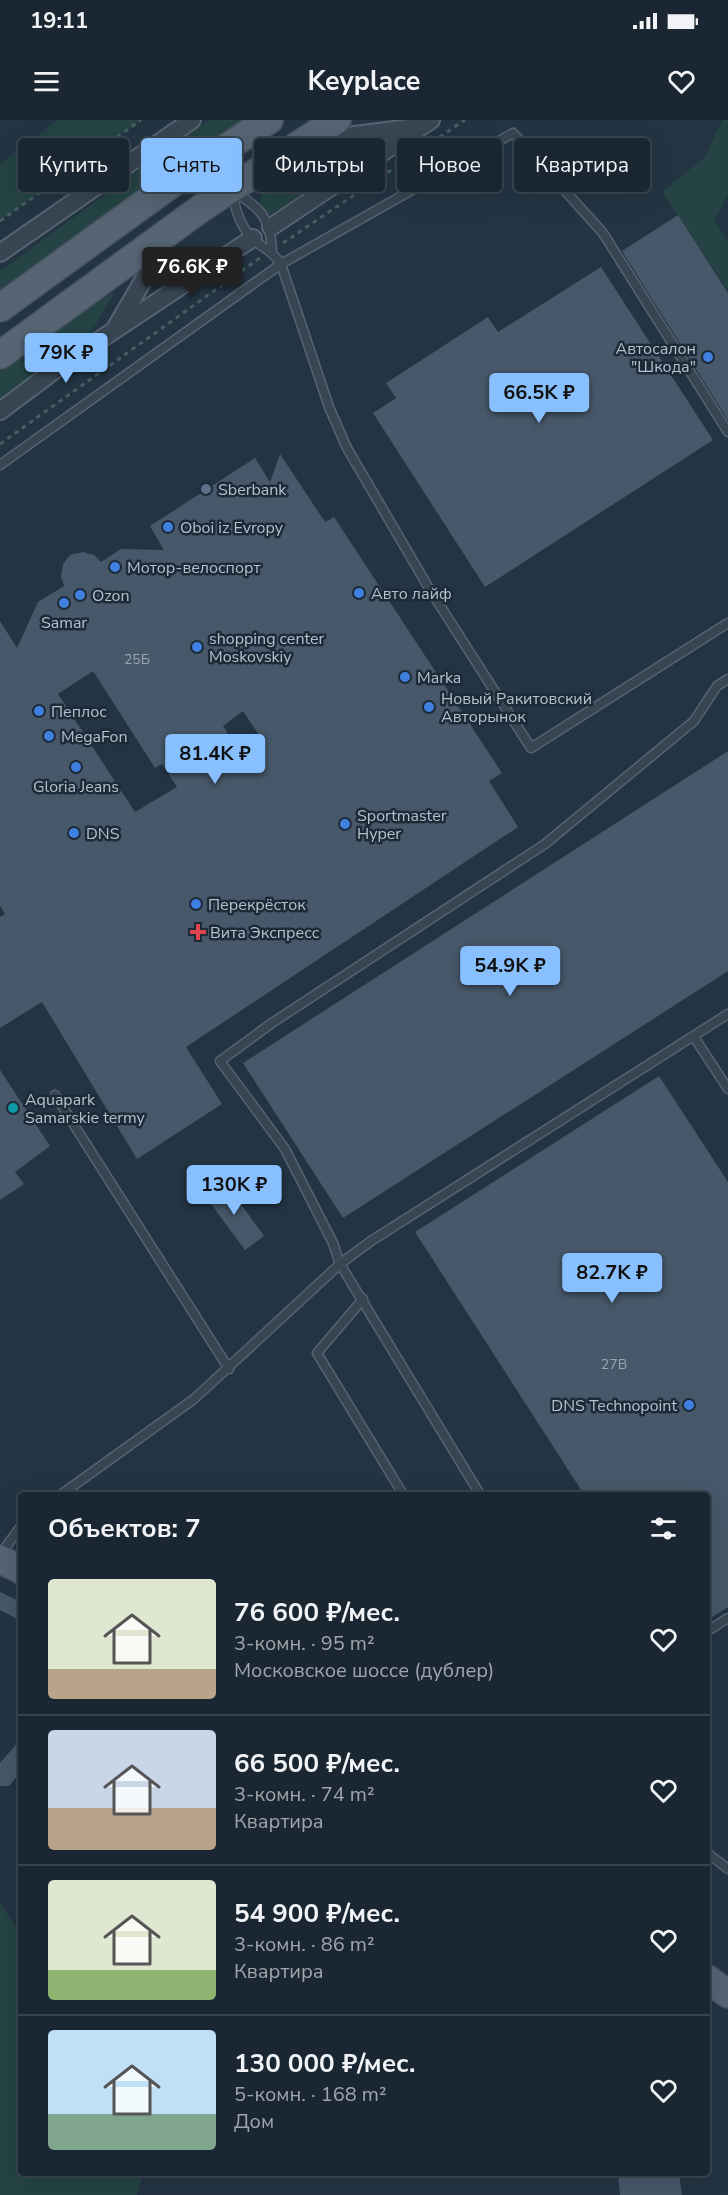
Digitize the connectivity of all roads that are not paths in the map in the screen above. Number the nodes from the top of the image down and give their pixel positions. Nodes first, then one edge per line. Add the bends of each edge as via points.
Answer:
1 (192, 120) edge
2 (269, 120) edge
3 (337, 120) edge
4 (426, 123) edge
5 (241, 138) edge
6 (309, 138) edge
7 (324, 138) edge
8 (163, 192) edge
9 (228, 192) edge
10 (231, 192) edge
11 (234, 192) edge
12 (271, 227) junction
13 (174, 228) junction
14 (253, 238) junction
15 (272, 250) junction
16 (0, 253) edge
17 (281, 264) junction
18 (0, 308) edge
19 (114, 330) junction
20 (0, 355) edge
21 (0, 411) edge
22 (728, 432) edge
23 (0, 465) edge
24 (728, 623) edge
25 (728, 679) edge
26 (728, 1014) edge
27 (694, 1037) junction
28 (728, 1089) edge
29 (55, 1095) dead end
30 (340, 1264) junction
31 (363, 1299) junction
32 (230, 1369) junction
33 (65, 1492) edge
34 (402, 1492) edge
35 (479, 1492) edge
36 (18, 1530) edge
37 (0, 1557) edge
38 (18, 1568) edge
39 (728, 1618) edge
40 (710, 1629) edge
41 (710, 1855) edge
42 (728, 1869) edge
43 (710, 1981) edge
44 (728, 1994) edge

1 - 16 street
2 - 5 main road
3 - 6 main road
4 - 7 street
4 - 12 street
8 - 18 main road
9 - 13 main road
10 - 14 lane via 237,215
11 - 12 lane via 252,203
12 - 15 lane
13 - 19 street
13 - 20 main road
14 - 15 lane
14 - 19 street
15 - 17 lane
17 - 22 lane via 513,134 603,233
17 - 23 lane
17 - 24 lane via 329,407 347,448 531,747
19 - 21 street
25 - 30 lane via 717,686 694,721 544,844 220,1061 285,1149
26 - 27 lane
27 - 28 lane
27 - 30 lane
29 - 32 lane
30 - 31 lane
30 - 32 lane
31 - 34 lane via 317,1353
31 - 35 lane
32 - 33 lane
36 - 37 lane
37 - 38 main road
39 - 40 lane
41 - 42 lane
43 - 44 main road

